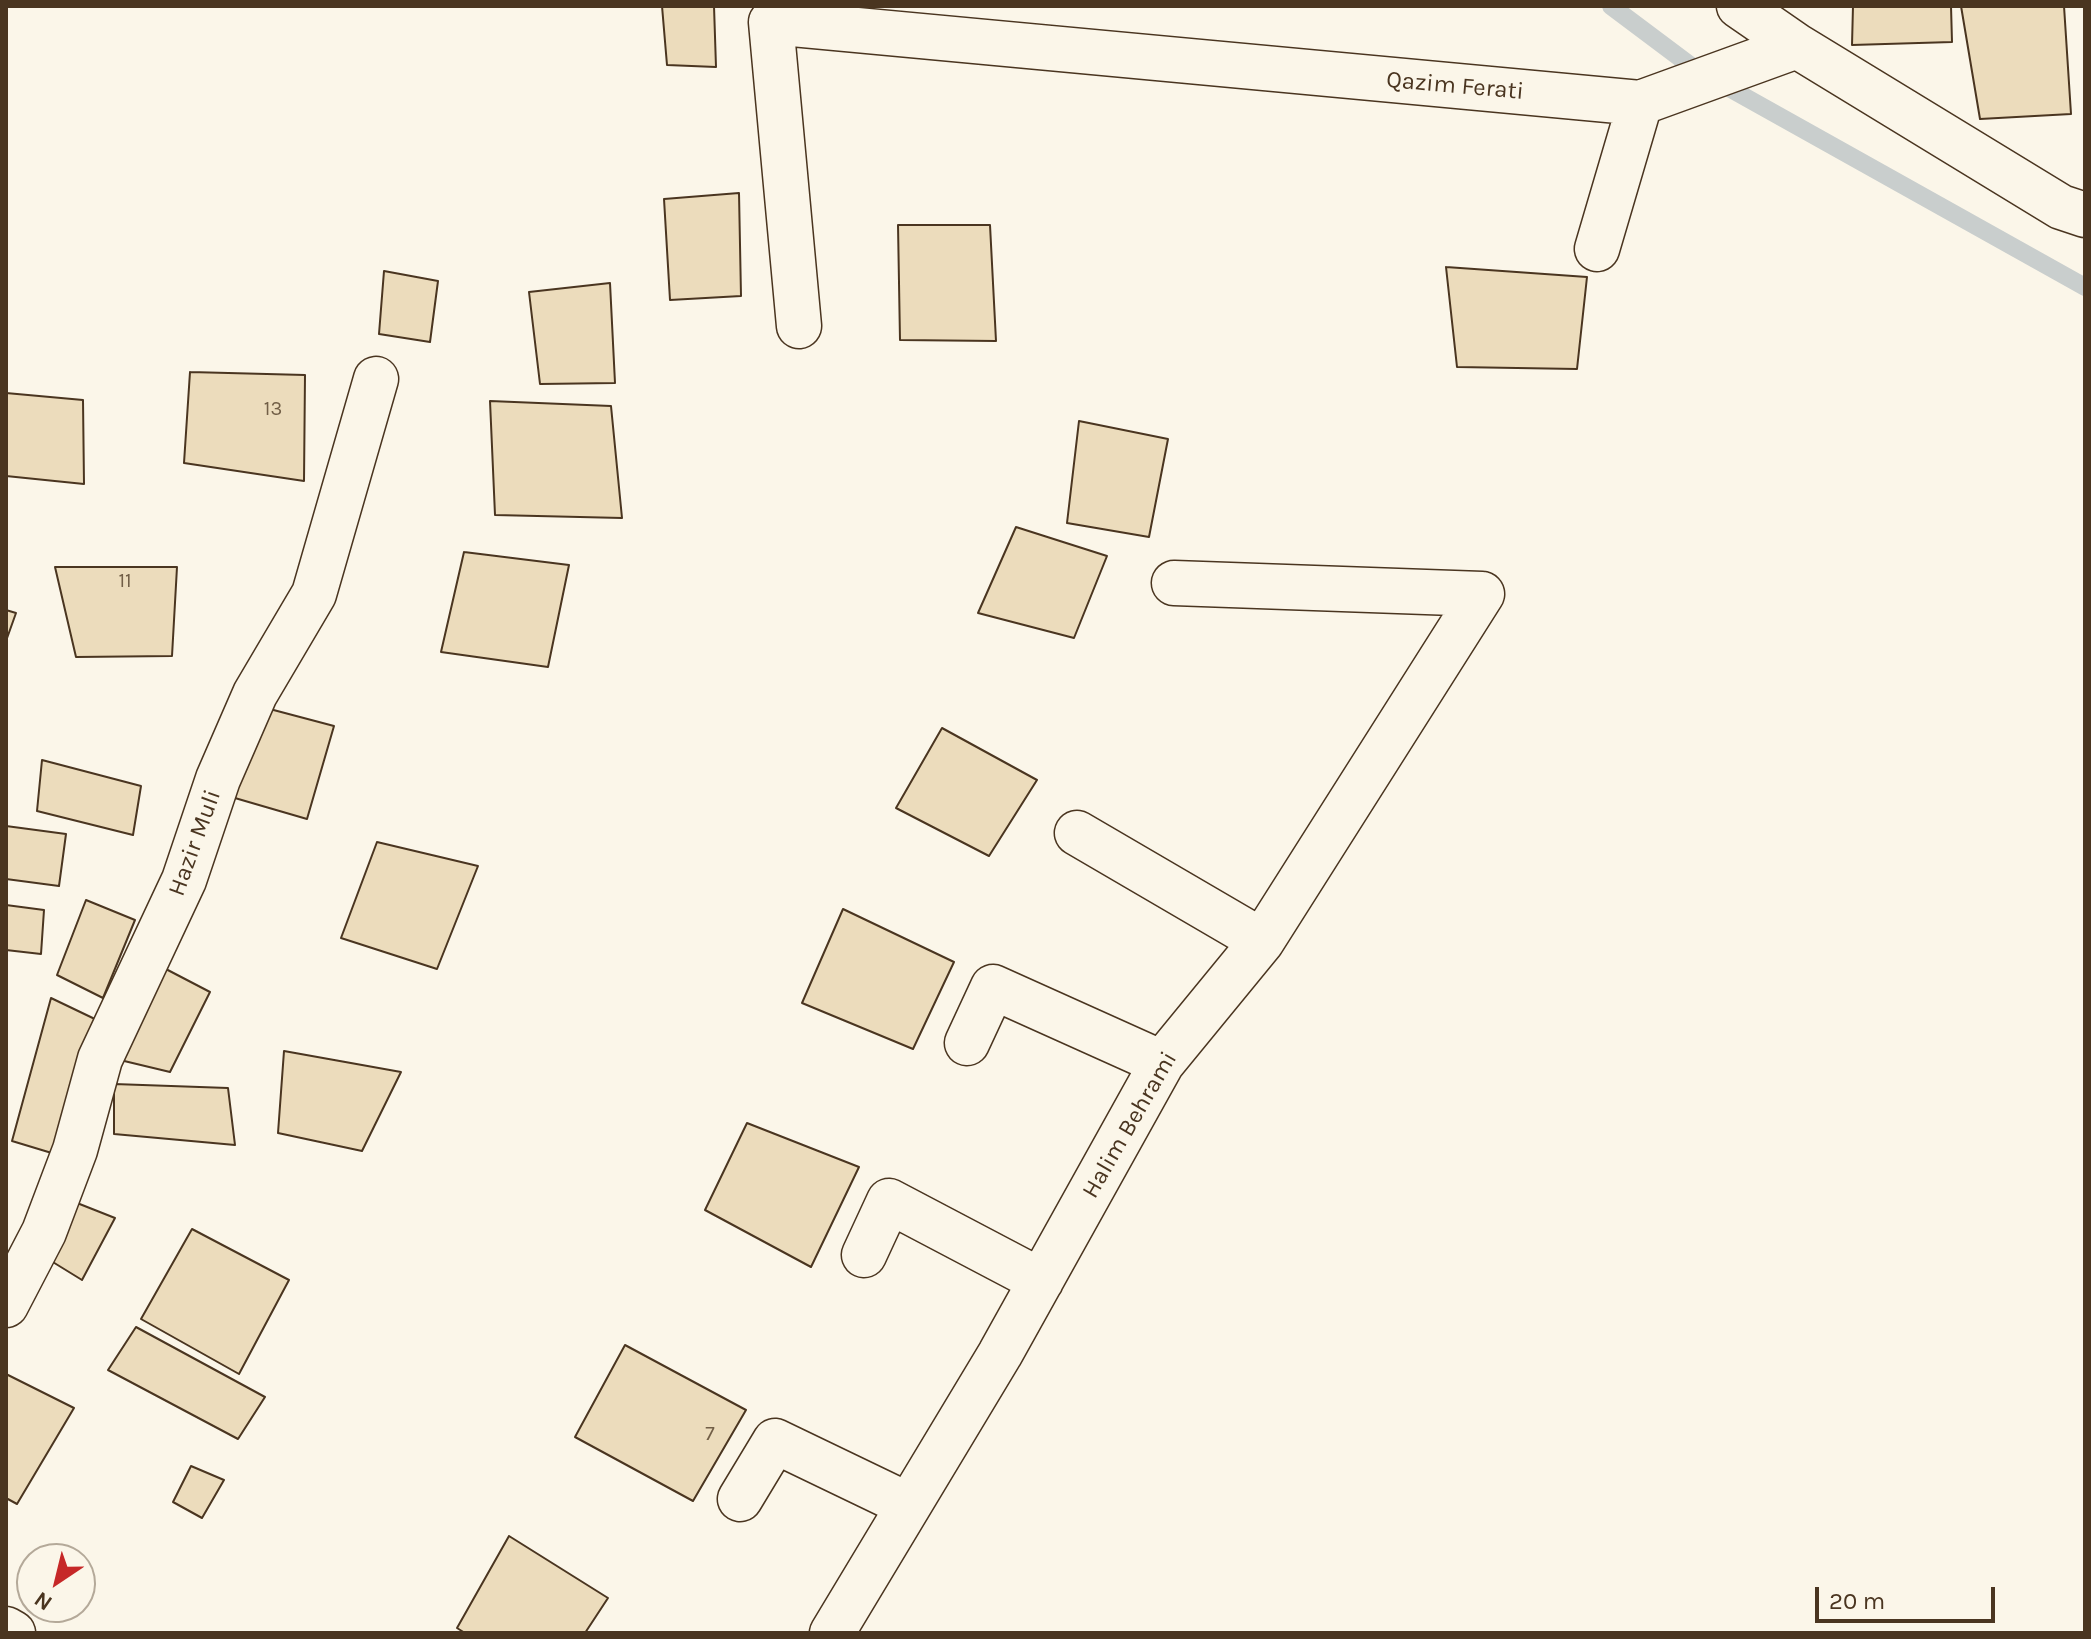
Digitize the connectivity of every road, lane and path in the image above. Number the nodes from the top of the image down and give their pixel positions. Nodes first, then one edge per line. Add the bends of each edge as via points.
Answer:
1 (1739, 6) edge
2 (1797, 46) junction
3 (1640, 103) junction
4 (2085, 215) edge
5 (1597, 249) dead end
6 (799, 326) dead end
7 (376, 379) dead end
8 (1174, 583) dead end
9 (1077, 833) dead end
10 (1262, 941) junction
11 (967, 1043) dead end
12 (1162, 1063) junction
13 (864, 1255) dead end
14 (1041, 1281) junction
15 (6, 1305) edge
16 (740, 1499) dead end
17 (908, 1505) junction
18 (6, 1629) edge
19 (13, 1633) edge
20 (832, 1633) edge

1 - 2 street
2 - 3 street, Qazim Ferati
2 - 4 street via 2061,207
3 - 5 street
3 - 6 street, Qazim Ferati via 771,22
7 - 15 street, Hazir Muli via 314,594 255,694 224,765 184,880 100,1059 75,1150 44,1232
8 - 10 street, Halim Behrami via 1482,594
9 - 10 street
10 - 12 street, Halim Behrami
11 - 12 street via 993,987
12 - 14 street, Halim Behrami
13 - 14 street via 889,1201
14 - 17 street, Halim Behrami
16 - 17 street via 775,1441
17 - 20 street, Halim Behrami
18 - 19 street

